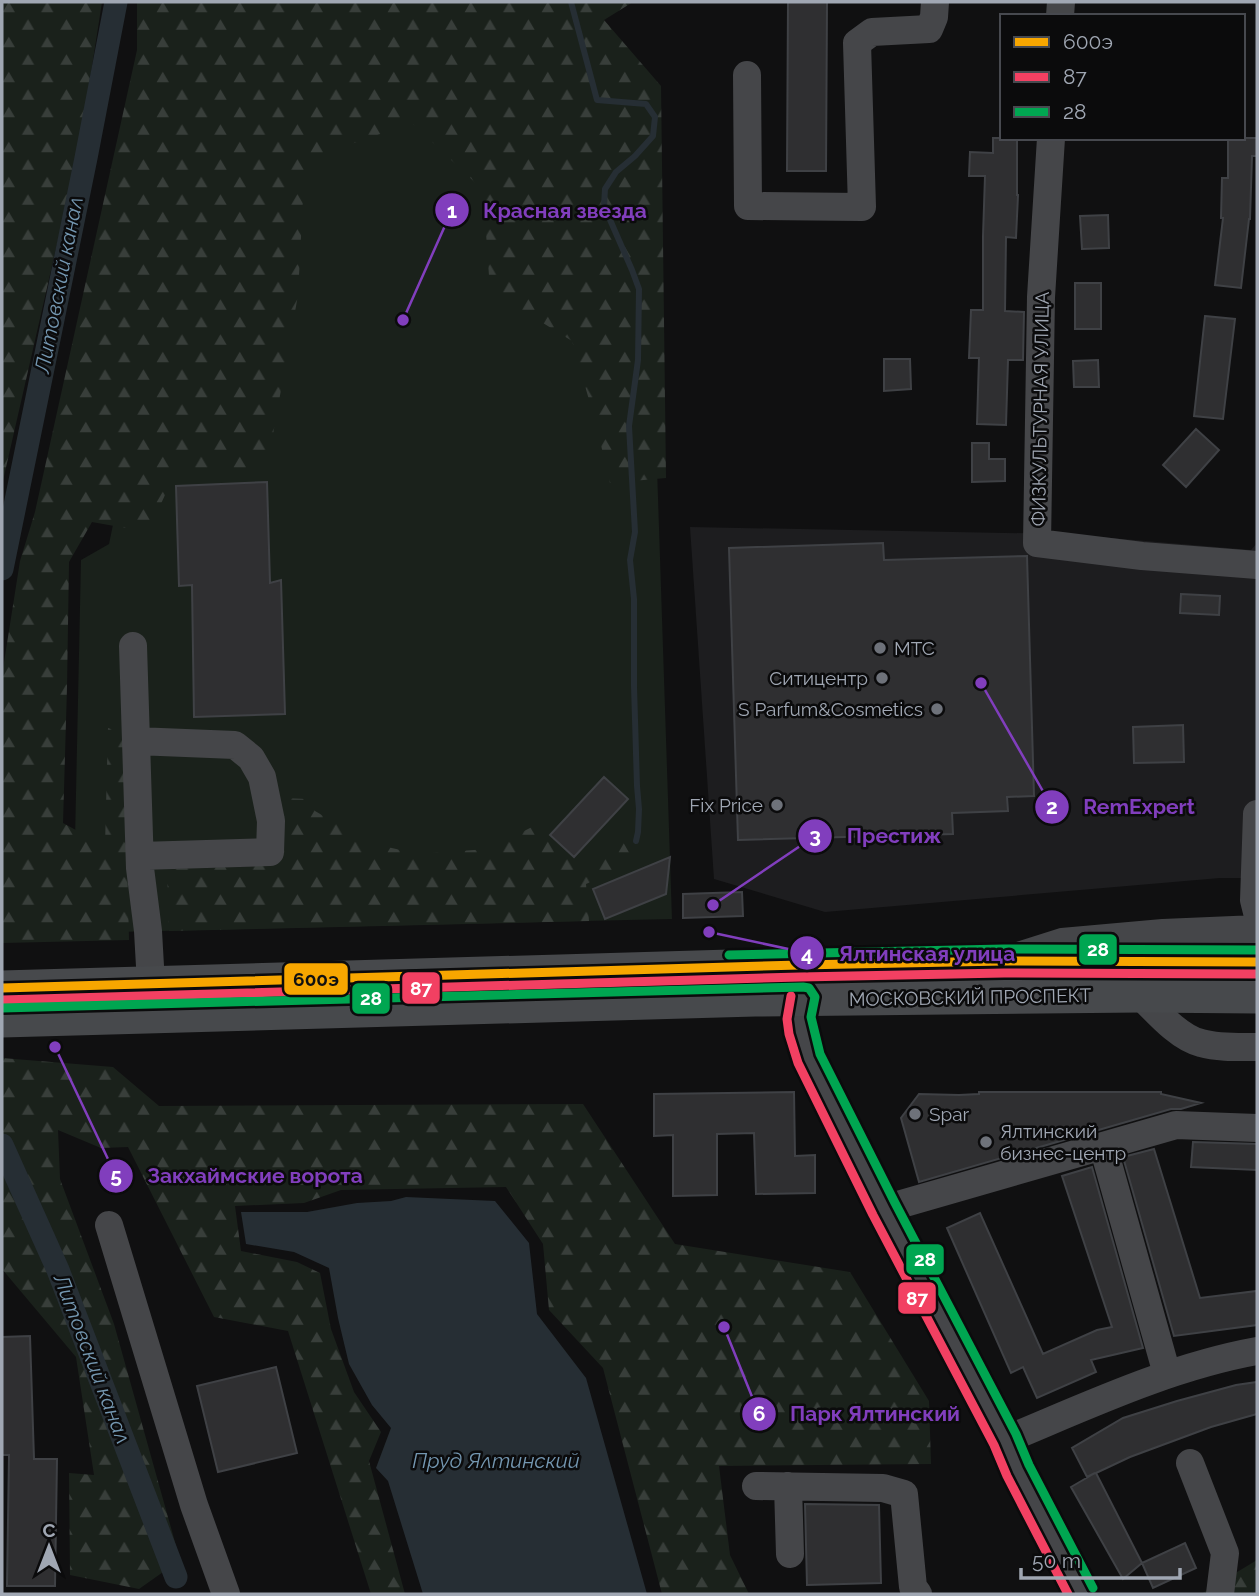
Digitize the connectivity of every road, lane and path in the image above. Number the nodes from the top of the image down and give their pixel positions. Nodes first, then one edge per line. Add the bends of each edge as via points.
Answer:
1 (935, 2) edge
2 (747, 75) dead end
3 (1051, 140) edge
4 (1257, 565) edge
5 (132, 646) dead end
6 (136, 741) junction
7 (1257, 814) edge
8 (140, 856) junction
9 (1257, 912) edge
10 (1257, 929) edge
11 (1004, 961) junction
12 (1257, 962) edge
13 (151, 984) junction
14 (2, 988) edge
15 (1140, 995) junction
16 (1257, 996) edge
17 (803, 999) junction
18 (2, 1020) edge
19 (1257, 1047) edge
20 (1257, 1128) edge
21 (1103, 1146) junction
22 (884, 1209) junction
23 (109, 1225) dead end
24 (1257, 1351) edge
25 (1167, 1374) junction
26 (1005, 1440) junction
27 (1190, 1463) dead end
28 (756, 1486) dead end
29 (788, 1486) junction
30 (790, 1554) dead end
31 (226, 1594) edge
32 (918, 1594) edge
33 (1082, 1594) edge
34 (1220, 1594) edge

1 - 2 street via 929,29 872,32 857,43 862,207 748,206
3 - 4 street, ФИЗКУЛЬТУРНАЯ УЛИЦА via 1041,298 1037,543
5 - 6 street
6 - 8 street
6 - 8 street via 235,745 251,758 262,777 271,829 270,852
7 - 9 street
8 - 13 street
10 - 11 street, МОСКОВСКИЙ ПРОСПЕКТ via 1062,942
11 - 12 main road, МОСКОВСКИЙ ПРОСПЕКТ
11 - 13 main road, МОСКОВСКИЙ ПРОСПЕКТ
13 - 14 main road, МОСКОВСКИЙ ПРОСПЕКТ
15 - 16 main road, МОСКОВСКИЙ ПРОСПЕКТ
15 - 17 main road, МОСКОВСКИЙ ПРОСПЕКТ
15 - 19 street via 1176,1030 1199,1043
17 - 18 main road, МОСКОВСКИЙ ПРОСПЕКТ
17 - 22 street via 816,1027 841,1122
20 - 21 street via 1176,1125
21 - 22 street
21 - 25 street
22 - 26 street
23 - 31 street via 194,1505
24 - 25 street
25 - 26 street
26 - 33 street
27 - 34 street via 1225,1553
28 - 29 street
29 - 30 street
29 - 32 street via 883,1488 904,1494 913,1587

